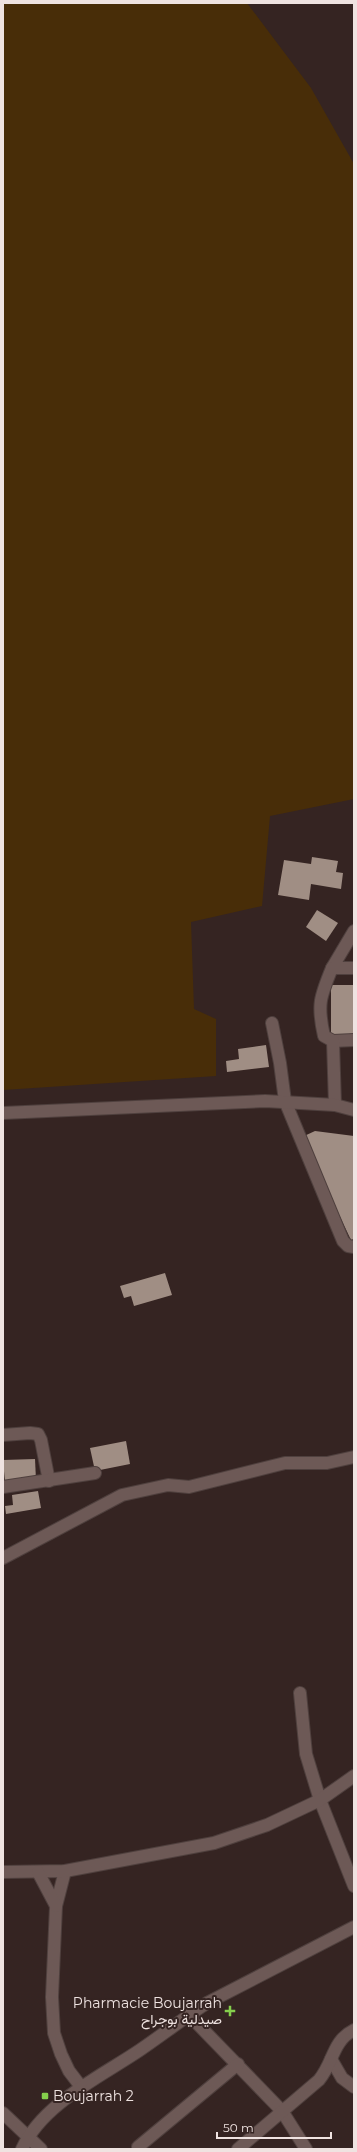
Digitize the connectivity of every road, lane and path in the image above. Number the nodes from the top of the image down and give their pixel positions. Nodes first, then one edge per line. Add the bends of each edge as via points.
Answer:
1 (354, 931) edge
2 (332, 968) junction
3 (354, 968) edge
4 (272, 1023) dead end
5 (333, 1040) junction
6 (354, 1040) edge
7 (285, 1101) junction
8 (335, 1105) junction
9 (354, 1110) edge
10 (3, 1113) edge
11 (354, 1247) edge
12 (3, 1435) edge
13 (354, 1457) edge
14 (95, 1473) dead end
15 (49, 1480) junction
16 (3, 1487) edge
17 (3, 1558) edge
18 (300, 1693) dead end
19 (354, 1776) edge
20 (320, 1800) junction
21 (65, 1871) junction
22 (3, 1872) edge
23 (38, 1872) junction
24 (354, 1886) edge
25 (56, 1906) junction
26 (354, 1927) edge
27 (189, 2015) junction
28 (354, 2030) edge
29 (331, 2059) junction
30 (238, 2064) junction
31 (354, 2087) edge
32 (82, 2088) junction
33 (282, 2111) junction
34 (3, 2113) edge
35 (28, 2135) junction
36 (138, 2147) dead end
37 (22, 2149) edge
38 (40, 2149) edge
39 (238, 2149) edge
40 (306, 2149) edge

1 - 2 street
2 - 3 street
2 - 5 street via 321,995 320,1018 324,1036
4 - 7 street
5 - 6 street
5 - 8 street
7 - 8 street
7 - 10 street
7 - 11 street via 343,1241
8 - 9 street
12 - 15 street via 30,1432 38,1434
13 - 17 street via 327,1463 285,1463 189,1486 168,1485 122,1495
14 - 15 street
15 - 16 street
18 - 20 street via 306,1754
19 - 20 street
20 - 21 street via 267,1825 214,1843
20 - 24 street
21 - 23 street
21 - 25 street
22 - 23 street
23 - 25 street
25 - 32 street via 52,1997 54,2033 63,2060
26 - 27 street via 207,2003
27 - 30 street
27 - 32 street
28 - 29 street via 341,2038
29 - 31 street via 342,2078
29 - 33 street via 319,2080
30 - 33 street
30 - 36 street
32 - 35 street via 41,2119
33 - 39 street
33 - 40 street
34 - 35 street
35 - 37 street
35 - 38 street

